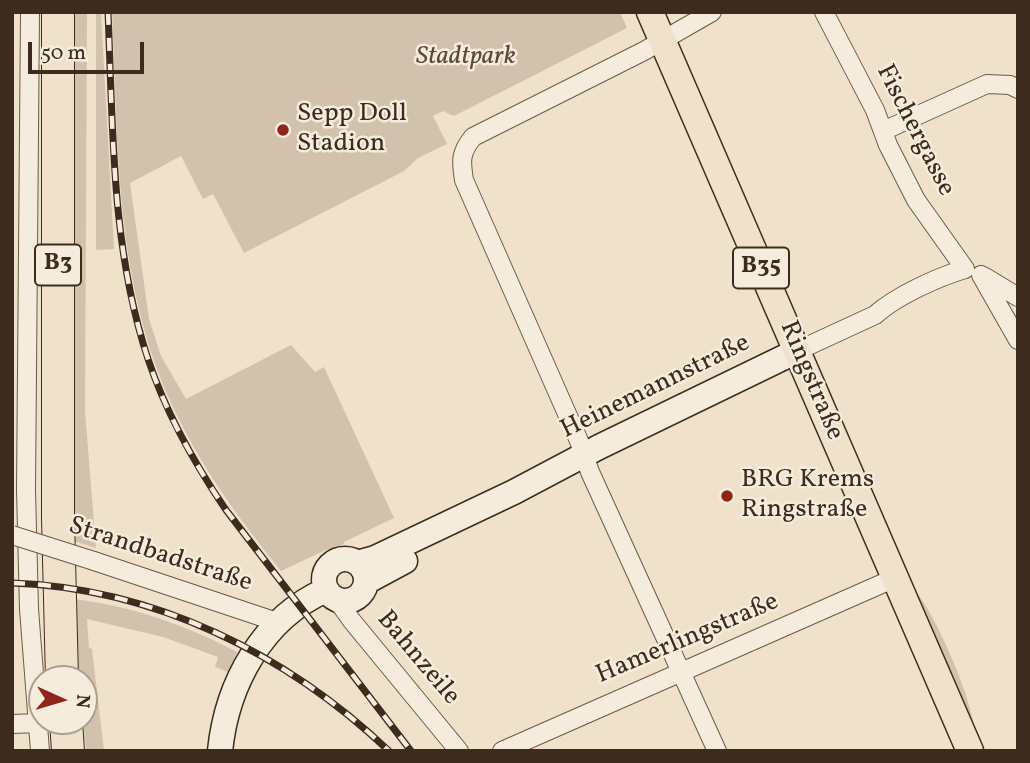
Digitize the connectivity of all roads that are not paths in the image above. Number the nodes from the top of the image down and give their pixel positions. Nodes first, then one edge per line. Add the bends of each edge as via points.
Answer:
1 (30, 12) edge
2 (58, 12) edge
3 (650, 12) edge
4 (712, 12) edge
5 (824, 12) edge
6 (662, 40) junction
7 (1014, 87) edge
8 (883, 131) junction
9 (973, 272) junction
10 (1018, 297) edge
11 (1018, 340) edge
12 (797, 351) junction
13 (584, 455) junction
14 (12, 535) edge
15 (361, 573) junction
16 (886, 582) junction
17 (332, 595) junction
18 (277, 622) junction
19 (40, 665) edge
20 (62, 665) edge
21 (681, 672) junction
22 (59, 735) edge
23 (68, 751) edge
24 (220, 751) edge
25 (459, 751) edge
26 (502, 751) edge
27 (717, 751) edge
28 (970, 751) edge

1 - 19 street, Strandbadstraße via 26,490 29,609
2 - 20 highway, B3
3 - 6 main road, Ringstraße / B35
4 - 6 street
5 - 8 street, Fischergasse
6 - 12 main road, Ringstraße / B35
6 - 13 street via 473,138 463,148 464,180
7 - 8 street via 987,84
8 - 9 street, Fischergasse via 916,200
9 - 10 street
9 - 11 street, Fischergasse
9 - 12 street, Heinemannstraße via 940,279
12 - 13 street, Heinemannstraße
12 - 16 main road, Ringstraße / B35
13 - 15 street, Heinemannstraße via 561,467 509,510 382,572
13 - 21 street
14 - 18 street, Strandbadstraße, bridge
15 - 17 street via 363,591 356,598 346,601
15 - 17 street via 350,560 334,562 325,575
16 - 21 street, Hamerlingstraße
16 - 28 main road, Ringstraße / B35
17 - 18 street via 306,599
17 - 25 street, Bahnzeile
18 - 24 street via 237,684
21 - 26 street, Hamerlingstraße
21 - 27 street
22 - 23 highway

